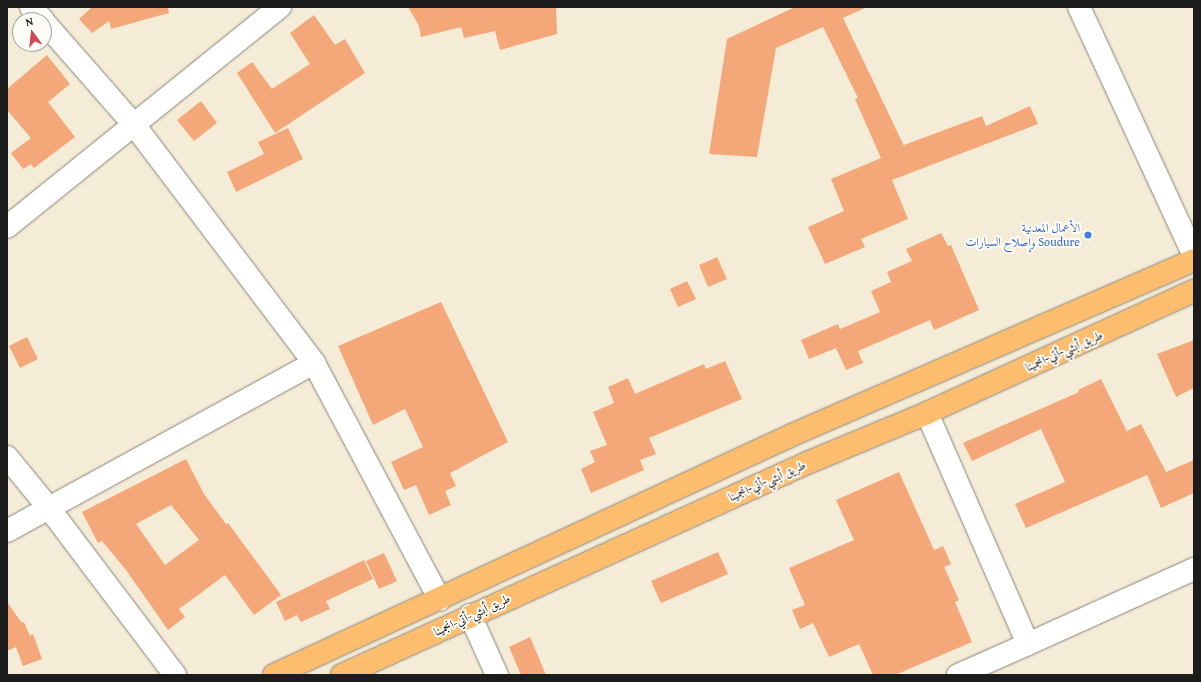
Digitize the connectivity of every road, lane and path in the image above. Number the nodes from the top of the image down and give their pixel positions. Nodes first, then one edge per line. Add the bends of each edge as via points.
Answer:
1 (280, 7) edge
2 (1079, 7) edge
3 (52, 31) edge
4 (135, 126) junction
5 (7, 227) edge
6 (1194, 256) edge
7 (1194, 260) edge
8 (1194, 291) edge
9 (314, 363) junction
10 (927, 413) junction
11 (792, 435) junction
12 (7, 457) edge
13 (807, 463) junction
14 (48, 507) junction
15 (7, 531) edge
16 (1194, 570) edge
17 (440, 600) junction
18 (470, 615) junction
19 (1028, 644) junction
20 (175, 675) edge
21 (274, 675) edge
22 (342, 675) edge
23 (497, 675) edge
24 (958, 675) edge

1 - 4 street
2 - 6 street
3 - 4 street
4 - 5 street
4 - 9 street
7 - 11 highway
8 - 10 highway, طريق أبشي-أتي-انجمينا
9 - 14 street
9 - 17 street
10 - 13 highway, طريق أبشي-أتي-انجمينا
10 - 19 street
11 - 13 highway
11 - 17 highway
12 - 14 street
13 - 18 highway, طريق أبشي-أتي-انجمينا
14 - 15 street
14 - 20 street
16 - 19 street
17 - 21 highway
18 - 22 highway, طريق أبشي-أتي-انجمينا
18 - 23 street
19 - 24 street

